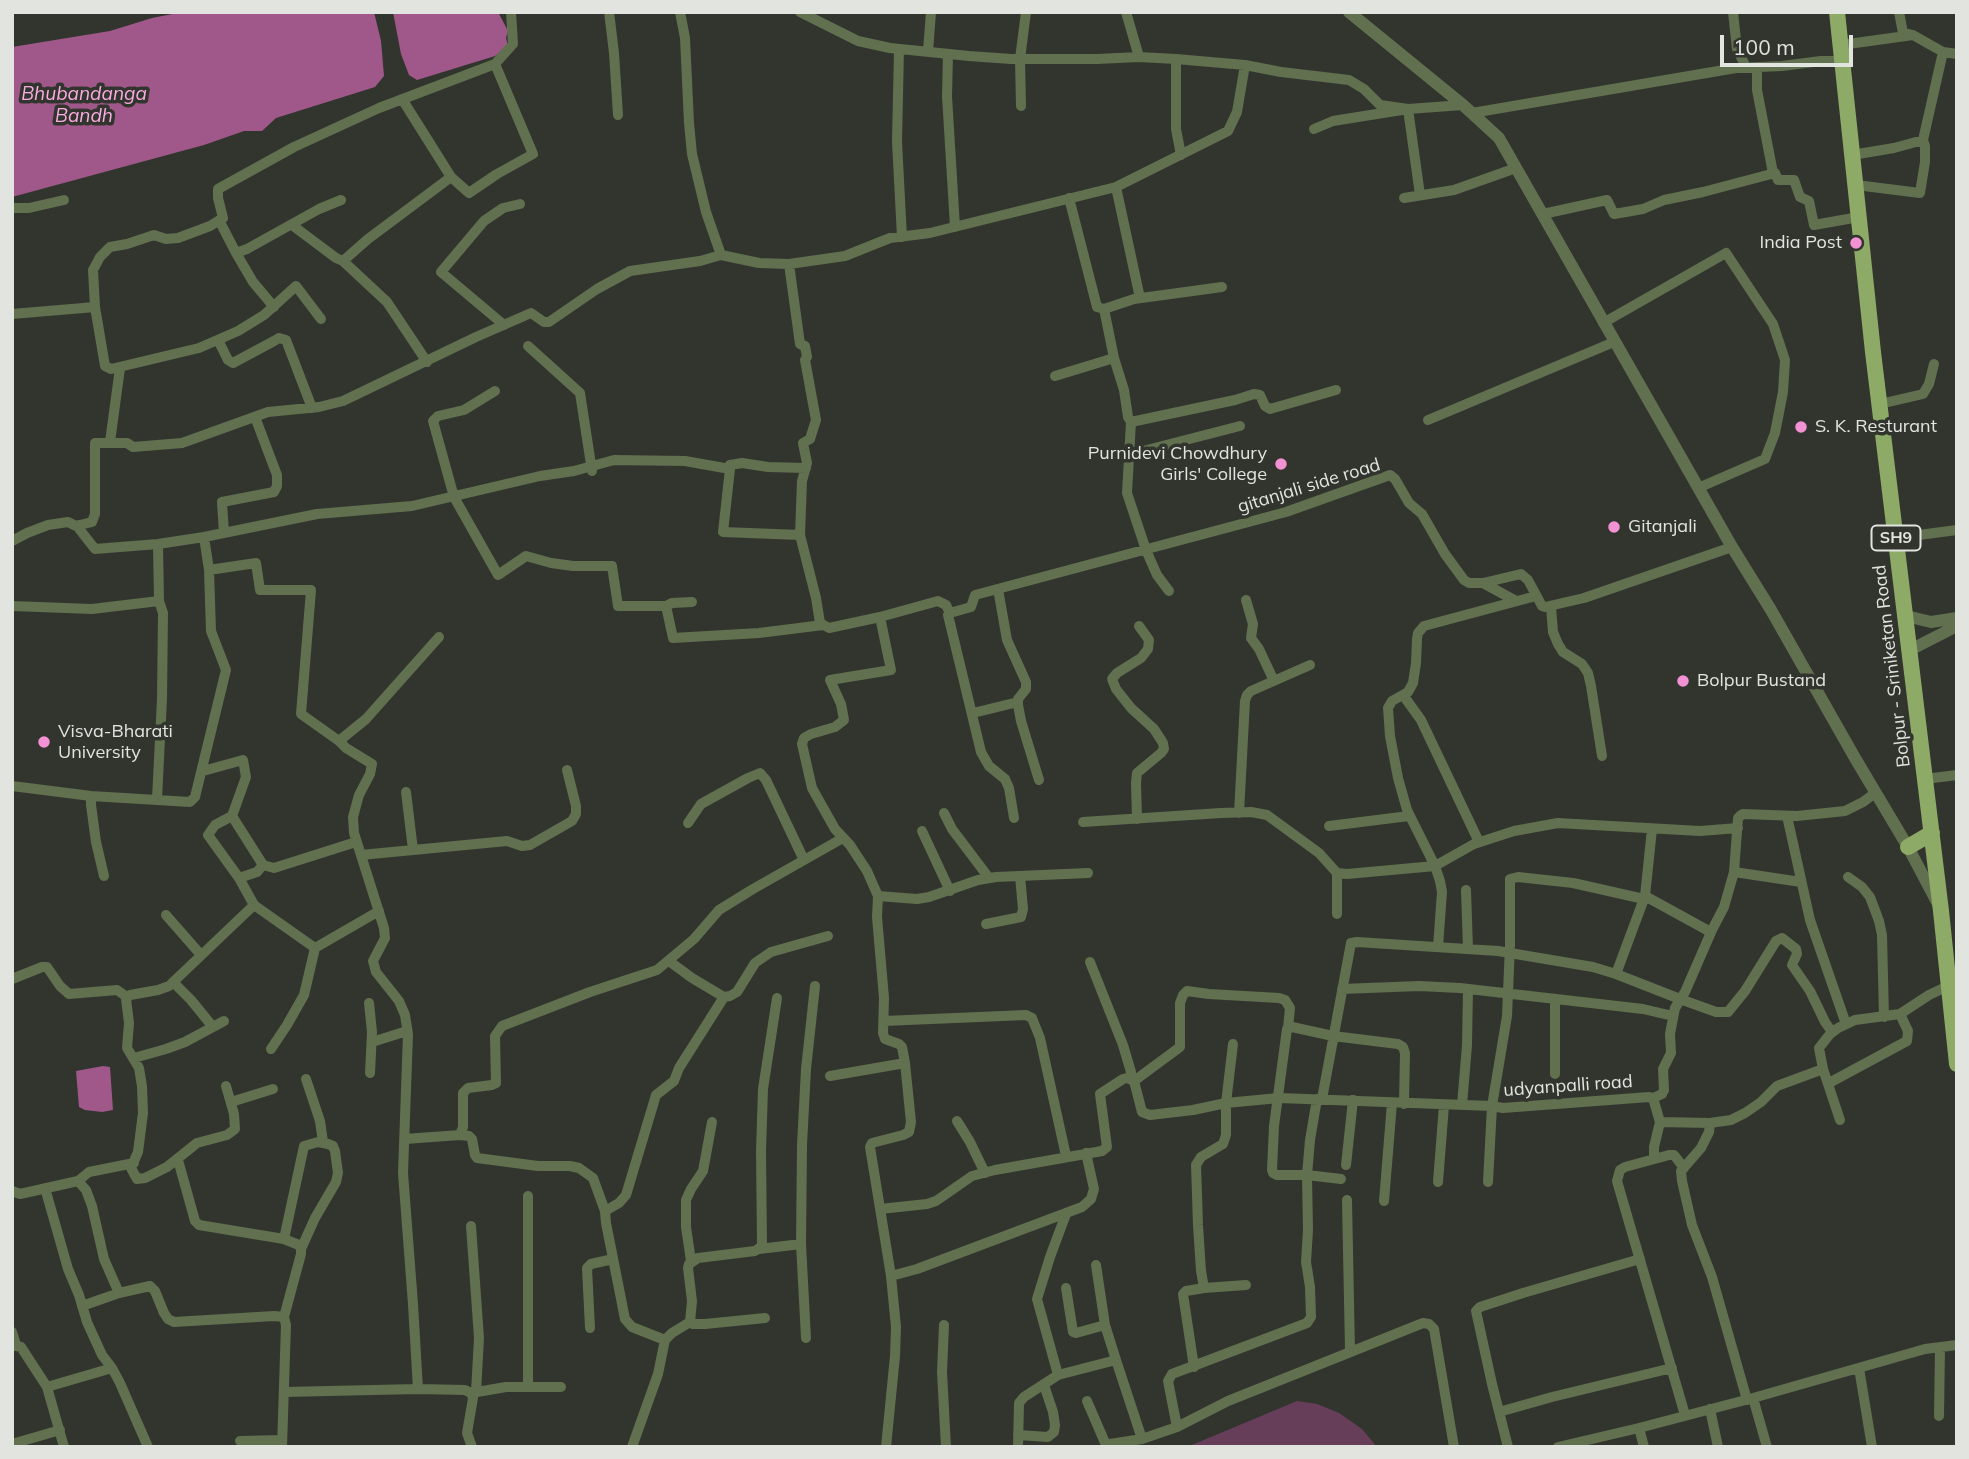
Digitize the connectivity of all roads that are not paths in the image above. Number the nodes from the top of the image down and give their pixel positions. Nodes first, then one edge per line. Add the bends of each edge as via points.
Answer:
1 (511, 12) edge
2 (609, 12) edge
3 (680, 12) edge
4 (800, 12) edge
5 (931, 12) edge
6 (1026, 12) edge
7 (1126, 12) edge
8 (1349, 12) edge
9 (1733, 12) edge
10 (1837, 12) edge
11 (1899, 12) edge
12 (1913, 35) junction
13 (899, 49) junction
14 (929, 51) junction
15 (1943, 52) junction
16 (1841, 53) junction
17 (948, 54) junction
18 (1957, 54) edge
19 (1139, 57) junction
20 (1176, 58) junction
21 (1020, 59) junction
22 (495, 64) junction
23 (1245, 65) junction
24 (1746, 67) junction
25 (1758, 67) junction
26 (402, 99) junction
27 (1021, 106) dead end
28 (1408, 109) junction
29 (1468, 109) junction
30 (618, 115) dead end
31 (1314, 129) dead end
32 (1923, 141) junction
33 (1181, 155) junction
34 (1852, 155) junction
35 (1516, 168) junction
36 (1773, 173) junction
37 (451, 177) junction
38 (1856, 185) junction
39 (1116, 187) junction
40 (1420, 195) junction
41 (1069, 198) junction
42 (1404, 198) dead end
43 (64, 200) dead end
44 (341, 200) dead end
45 (520, 204) dead end
46 (12, 208) edge
47 (1543, 214) junction
48 (1859, 217) junction
49 (223, 218) junction
50 (292, 225) junction
51 (955, 227) junction
52 (902, 237) junction
53 (236, 253) junction
54 (721, 255) junction
55 (343, 261) junction
56 (789, 264) junction
57 (1222, 287) dead end
58 (1140, 298) junction
59 (95, 307) junction
60 (274, 307) junction
61 (1104, 309) junction
62 (12, 314) edge
63 (321, 319) dead end
64 (1603, 323) junction
65 (504, 325) junction
66 (218, 340) junction
67 (1614, 342) junction
68 (528, 346) dead end
69 (1114, 358) junction
70 (427, 362) junction
71 (1934, 364) dead end
72 (120, 368) junction
73 (1055, 376) dead end
74 (1336, 390) dead end
75 (495, 391) dead end
76 (1880, 404) junction
77 (312, 408) junction
78 (255, 417) junction
79 (1428, 420) dead end
80 (1131, 422) junction
81 (1240, 426) dead end
82 (110, 442) junction
83 (1130, 452) junction
84 (591, 468) junction
85 (806, 468) junction
86 (730, 469) junction
87 (1698, 488) junction
88 (454, 497) junction
89 (79, 525) junction
90 (1957, 530) edge
91 (224, 533) junction
92 (800, 535) junction
93 (204, 537) junction
94 (1896, 538) junction
95 (12, 541) edge
96 (158, 544) junction
97 (1732, 547) junction
98 (1146, 550) junction
99 (209, 570) junction
100 (1483, 583) junction
101 (998, 589) junction
102 (1168, 591) dead end
103 (1536, 596) junction
104 (1246, 600) dead end
105 (159, 601) junction
106 (1516, 601) junction
107 (692, 602) dead end
108 (12, 606) edge
109 (666, 607) junction
110 (1551, 607) junction
111 (950, 613) junction
112 (1906, 616) junction
113 (880, 617) junction
114 (1957, 618) edge
115 (823, 625) junction
116 (1139, 626) dead end
117 (1957, 626) edge
118 (439, 637) dead end
119 (1910, 650) junction
120 (1310, 665) dead end
121 (1274, 681) junction
122 (1403, 695) junction
123 (1018, 702) junction
124 (973, 713) junction
125 (339, 741) junction
126 (1601, 756) dead end
127 (567, 770) dead end
128 (203, 771) junction
129 (1957, 775) edge
130 (1926, 779) junction
131 (1039, 780) dead end
132 (12, 786) edge
133 (406, 792) dead end
134 (1875, 793) junction
135 (91, 796) junction
136 (158, 799) junction
137 (944, 813) dead end
138 (1240, 813) junction
139 (232, 816) junction
140 (1409, 816) junction
141 (1787, 816) junction
142 (1014, 818) dead end
143 (1137, 819) junction
144 (1083, 822) dead end
145 (688, 823) dead end
146 (1329, 826) dead end
147 (1738, 828) junction
148 (1652, 829) junction
149 (922, 831) dead end
150 (1932, 833) junction
151 (843, 838) junction
152 (356, 842) junction
153 (1479, 842) junction
154 (1908, 847) junction
155 (413, 850) junction
156 (361, 855) junction
157 (804, 860) junction
158 (263, 865) junction
159 (1435, 866) junction
160 (1734, 872) junction
161 (1088, 873) dead end
162 (1337, 873) junction
163 (104, 876) dead end
164 (1020, 876) junction
165 (1848, 877) dead end
166 (239, 878) junction
167 (989, 878) junction
168 (1801, 882) junction
169 (1466, 890) dead end
170 (950, 891) junction
171 (878, 896) junction
172 (1645, 898) junction
173 (254, 905) junction
174 (379, 911) junction
175 (1941, 911) junction
176 (1337, 914) dead end
177 (166, 915) dead end
178 (986, 924) dead end
179 (1712, 930) junction
180 (828, 936) dead end
181 (1438, 947) junction
182 (315, 948) junction
183 (1468, 949) junction
184 (1510, 953) junction
185 (201, 955) junction
186 (669, 961) junction
187 (1090, 962) dead end
188 (1616, 974) junction
189 (12, 979) edge
190 (173, 982) junction
191 (1952, 985) edge
192 (816, 986) dead end
193 (1342, 989) junction
194 (1468, 989) junction
195 (1507, 993) junction
196 (127, 997) junction
197 (724, 997) junction
198 (777, 998) dead end
199 (1555, 999) junction
200 (1679, 999) junction
201 (369, 1003) dead end
202 (1900, 1014) junction
203 (1673, 1016) junction
204 (1884, 1017) junction
205 (224, 1021) dead end
206 (884, 1021) junction
207 (1846, 1024) junction
208 (213, 1027) junction
209 (1288, 1028) junction
210 (407, 1031) junction
211 (1832, 1032) junction
212 (1333, 1036) junction
213 (372, 1042) junction
214 (1233, 1044) dead end
215 (271, 1049) dead end
216 (134, 1058) junction
217 (905, 1063) junction
218 (1957, 1064) edge
219 (1823, 1069) junction
220 (370, 1073) dead end
221 (1555, 1074) dead end
222 (830, 1076) dead end
223 (306, 1079) dead end
224 (1133, 1080) junction
225 (1829, 1083) junction
226 (226, 1086) dead end
227 (273, 1088) dead end
228 (1279, 1098) junction
229 (1653, 1098) junction
230 (1319, 1099) junction
231 (1353, 1100) junction
232 (231, 1102) junction
233 (1226, 1103) junction
234 (1392, 1103) junction
235 (1404, 1104) junction
236 (1444, 1105) junction
237 (1462, 1105) junction
238 (1492, 1106) junction
239 (1840, 1120) dead end
240 (957, 1121) dead end
241 (712, 1122) dead end
242 (1660, 1122) junction
243 (1710, 1123) junction
244 (460, 1135) junction
245 (405, 1139) junction
246 (323, 1142) junction
247 (1086, 1153) junction
248 (1066, 1156) junction
249 (1654, 1159) junction
250 (178, 1160) junction
251 (134, 1163) junction
252 (1346, 1165) dead end
253 (1684, 1168) junction
254 (985, 1173) junction
255 (1307, 1175) junction
256 (1341, 1179) dead end
257 (78, 1181) junction
258 (1488, 1181) dead end
259 (1438, 1182) dead end
260 (45, 1188) junction
261 (12, 1192) edge
262 (528, 1196) dead end
263 (1347, 1200) dead end
264 (1384, 1201) dead end
265 (880, 1209) junction
266 (606, 1211) junction
267 (1066, 1214) junction
268 (471, 1226) dead end
269 (284, 1239) junction
270 (801, 1244) junction
271 (301, 1249) junction
272 (759, 1249) junction
273 (613, 1259) junction
274 (1640, 1259) junction
275 (691, 1261) junction
276 (1096, 1265) dead end
277 (891, 1276) junction
278 (1246, 1285) dead end
279 (1204, 1288) junction
280 (1066, 1289) dead end
281 (119, 1293) junction
282 (82, 1306) junction
283 (285, 1317) junction
284 (765, 1318) dead end
285 (690, 1322) junction
286 (944, 1325) dead end
287 (1105, 1325) junction
288 (590, 1328) dead end
289 (12, 1332) edge
290 (806, 1338) dead end
291 (665, 1340) junction
292 (14, 1345) edge
293 (1957, 1345) edge
294 (1940, 1347) junction
295 (1350, 1351) junction
296 (1116, 1360) junction
297 (1194, 1367) junction
298 (112, 1368) junction
299 (1672, 1368) junction
300 (1859, 1368) junction
301 (1058, 1375) junction
302 (1044, 1385) junction
303 (47, 1387) junction
304 (528, 1387) junction
305 (561, 1387) dead end
306 (418, 1389) junction
307 (284, 1392) junction
308 (473, 1392) junction
309 (1750, 1399) junction
310 (1087, 1401) dead end
311 (1710, 1409) junction
312 (1499, 1412) junction
313 (1685, 1415) junction
314 (1939, 1416) dead end
315 (1177, 1427) junction
316 (1639, 1428) junction
317 (60, 1430) junction
318 (1018, 1435) junction
319 (1142, 1439) junction
320 (240, 1441) dead end
321 (282, 1443) edge
322 (12, 1444) edge
323 (1573, 1445) edge
324 (1106, 1446) edge
325 (64, 1447) edge
326 (148, 1447) edge
327 (472, 1447) edge
328 (632, 1447) edge
329 (886, 1447) edge
330 (946, 1447) edge
331 (1018, 1447) edge
332 (1454, 1447) edge
333 (1508, 1447) edge
334 (1558, 1447) edge
335 (1644, 1447) edge
336 (1718, 1447) edge
337 (1767, 1447) edge
338 (1872, 1447) edge

1 - 22 street via 513,44
2 - 30 street
3 - 54 street via 692,155
4 - 13 street via 858,41
5 - 14 street
6 - 21 street
7 - 19 street
8 - 29 street
9 - 24 street via 1737,49
10 - 16 main road, Bolpur - Sriniketan Road / SH9
11 - 12 street via 1903,33
12 - 15 street
12 - 16 street
13 - 14 street
13 - 52 street
14 - 17 street
15 - 18 street
15 - 32 street
16 - 25 street via 1821,61
16 - 34 main road, Bolpur - Sriniketan Road / SH9
17 - 21 street
17 - 51 street
19 - 20 street
19 - 21 street
20 - 23 street
20 - 33 street via 1176,129
21 - 27 street
22 - 26 street
22 - 37 street via 533,154 469,193
23 - 28 street via 1349,79 1380,105
23 - 33 street via 1237,112 1227,131
24 - 25 street
24 - 29 street
25 - 36 street via 1757,90
26 - 37 street
26 - 49 street via 293,147 218,189
28 - 29 street
28 - 31 street via 1333,121
28 - 40 street
29 - 35 street via 1499,138
32 - 34 street
32 - 38 street via 1926,162 1920,193
33 - 39 street
34 - 38 main road, Bolpur - Sriniketan Road / SH9
35 - 40 street via 1454,190
35 - 47 street
36 - 47 street via 1643,209 1614,214 1607,200
36 - 48 street via 1778,180 1794,180 1800,197 1809,201 1814,225
37 - 55 street
38 - 48 main road, Bolpur - Sriniketan Road / SH9
39 - 41 street
39 - 58 street
40 - 42 street
41 - 51 street
41 - 61 street via 1097,307
43 - 46 street
44 - 50 street
45 - 65 street via 503,208 484,221 441,272
47 - 64 street
48 - 76 main road, Bolpur - Sriniketan Road / SH9
49 - 53 street via 220,222
49 - 59 street via 177,238 154,235 110,247 93,270
50 - 53 street
50 - 55 street
51 - 52 street
52 - 56 street via 845,256
53 - 60 street
54 - 56 street
54 - 65 street via 630,271 549,321 531,313
55 - 70 street via 387,302
56 - 85 street via 816,420 810,439 803,443
57 - 58 street
58 - 61 street
59 - 62 street
59 - 72 street via 105,366
60 - 63 street via 296,286
60 - 66 street
61 - 69 street
64 - 67 street
64 - 87 street via 1726,253 1773,324 1785,360 1775,433 1765,459
65 - 70 street
66 - 72 street
66 - 77 street via 233,363 279,338 286,340
67 - 79 street
67 - 87 street
68 - 84 street via 580,393
69 - 73 street
69 - 80 street
70 - 77 street via 343,401
71 - 76 street via 1923,394
72 - 82 street
74 - 80 street via 1270,409 1254,394
75 - 88 street via 464,410 433,421
76 - 94 main road, Bolpur - Sriniketan Road / SH9
77 - 78 street
78 - 82 street via 182,443 133,447
78 - 91 street via 277,486 274,492 222,502
80 - 83 street
81 - 83 street
82 - 89 street via 95,443 95,514 92,522
83 - 98 street via 1127,493
84 - 86 street via 614,460 685,461
84 - 88 street
85 - 86 street via 742,463 730,465
85 - 92 street
86 - 92 street via 723,532
87 - 97 street
88 - 91 street via 412,506 317,514
88 - 109 street via 498,575 526,555 573,566 612,566 618,606
89 - 95 street via 48,526
89 - 96 street via 95,549
90 - 94 street
91 - 93 street
92 - 115 street
93 - 96 street
93 - 99 street
94 - 112 main road, Bolpur - Sriniketan Road / SH9
96 - 105 street
97 - 110 street
97 - 134 street
98 - 100 street, gitanjali side road via 1286,512 1390,475 1422,514 1464,580
98 - 101 street, gitanjali side road
98 - 102 street
99 - 125 street via 256,563 260,590 311,590 301,714
99 - 128 street via 212,631 226,670
100 - 103 street via 1521,574
100 - 106 street
101 - 111 street, gitanjali side road via 975,595 971,607
101 - 123 street via 1007,640 1026,682
103 - 106 street
103 - 110 street via 1542,606
104 - 121 street via 1253,624 1251,638
105 - 108 street via 92,609
105 - 136 street via 163,625
106 - 122 street via 1424,626 1418,633 1413,684
107 - 109 street
109 - 115 street via 673,638
110 - 126 street via 1558,644 1588,673
111 - 113 street via 938,601
111 - 124 street
112 - 114 street via 1931,622
112 - 119 main road, Bolpur - Sriniketan Road / SH9
113 - 115 street via 828,628
113 - 151 street via 891,670 830,680 844,720 811,734 802,744 812,788
116 - 143 street via 1149,640 1149,649 1112,679 1115,689 1163,743 1161,753 1137,773
117 - 119 street
118 - 125 street via 366,719
119 - 130 main road, Bolpur - Sriniketan Road / SH9
120 - 121 street
121 - 138 street via 1251,691 1245,701
122 - 140 street via 1389,705 1387,718
122 - 153 street via 1421,720
123 - 124 street
123 - 131 street
124 - 142 street via 981,752 1005,779
125 - 152 street via 372,764 353,817
127 - 155 street via 576,814 572,821 530,845 507,842
128 - 136 street via 190,802
128 - 139 street via 243,760 246,777
129 - 130 street
130 - 150 main road, Bolpur - Sriniketan Road / SH9
132 - 135 street
133 - 155 street
134 - 141 street via 1845,811
134 - 154 street
135 - 136 street
135 - 163 street
137 - 167 street
138 - 143 street
138 - 162 street via 1267,815 1319,853
139 - 158 street
139 - 166 street via 208,835
140 - 146 street
140 - 159 street
141 - 147 street via 1743,814
141 - 168 street
143 - 144 street
145 - 157 street via 701,803 760,773
147 - 148 street
147 - 160 street
148 - 153 street via 1558,823
148 - 172 street
149 - 170 street
150 - 154 main road
150 - 175 main road, Bolpur - Sriniketan Road / SH9
151 - 157 street
151 - 171 street
152 - 156 street
152 - 158 street via 274,868
153 - 159 street
154 - 175 street
155 - 156 street
156 - 174 street
157 - 186 street via 719,910
158 - 166 street
159 - 162 street
159 - 181 street via 1441,892
160 - 168 street
160 - 179 street
161 - 164 street
162 - 176 street
164 - 167 street
164 - 178 street via 1021,917
165 - 204 street via 1870,897 1880,921
166 - 173 street
167 - 170 street
168 - 207 street
169 - 183 street
170 - 171 street via 917,899
171 - 206 street
172 - 179 street
172 - 184 street via 1573,883 1512,878
172 - 188 street
173 - 182 street
173 - 185 street
174 - 182 street
174 - 210 street via 385,938 373,961 399,1001
175 - 191 main road, Bolpur - Sriniketan Road / SH9
177 - 185 street
179 - 200 street
180 - 197 street via 771,951 755,963 737,992
181 - 183 street
181 - 193 street via 1351,943
182 - 215 street via 303,995
183 - 184 street
184 - 188 street
184 - 195 street
185 - 190 street
186 - 197 street
186 - 244 street via 657,970 502,1026 495,1036 496,1083 463,1093
187 - 224 street via 1124,1045
188 - 200 street
189 - 196 street via 47,967 69,995 117,990
190 - 196 street
190 - 208 street
191 - 202 street
191 - 218 main road, Bolpur - Sriniketan Road / SH9
192 - 270 street via 806,1069
193 - 194 street
193 - 212 street
194 - 195 street
194 - 237 street
195 - 199 street
195 - 238 street
196 - 216 street via 127,1048
197 - 266 street via 674,1081 656,1095 626,1195
198 - 272 street via 763,1089 763,1241
199 - 203 street
199 - 221 street
200 - 203 street
200 - 211 street via 1728,1012 1782,938 1796,949 1792,965
201 - 213 street
202 - 204 street
202 - 225 street via 1909,1031 1908,1041
203 - 229 street via 1671,1053 1663,1069 1664,1090
204 - 207 street
205 - 208 street
206 - 217 street via 885,1039 902,1047
206 - 248 street via 1032,1018
207 - 211 street
208 - 216 street
209 - 212 street
209 - 224 street via 1290,1008 1285,1000 1187,990 1180,1003 1180,1047
209 - 228 street
210 - 213 street
210 - 245 street
211 - 219 street via 1819,1048
212 - 230 street
212 - 235 street via 1403,1047
213 - 220 street
214 - 233 street
216 - 251 street via 143,1113
217 - 222 street
217 - 265 street via 909,1132 870,1147
219 - 225 street
219 - 243 street via 1777,1086 1731,1120
223 - 246 street
224 - 233 street, udyanpalli road via 1145,1115
224 - 247 street via 1123,1079 1100,1094 1107,1147
225 - 239 street
226 - 232 street
227 - 232 street
228 - 230 street, udyanpalli road
228 - 233 street, udyanpalli road
228 - 255 street via 1273,1173
229 - 238 street, udyanpalli road
229 - 242 street, udyanpalli road
230 - 231 street, udyanpalli road
230 - 255 street
231 - 234 street, udyanpalli road
231 - 252 street
232 - 250 street via 235,1129 197,1143
233 - 279 street via 1223,1144 1196,1165
234 - 235 street, udyanpalli road
234 - 264 street
235 - 236 street, udyanpalli road
236 - 237 street, udyanpalli road
236 - 259 street
237 - 238 street, udyanpalli road
238 - 258 street
240 - 254 street
241 - 275 street via 704,1171 686,1200
242 - 243 street
242 - 249 street
243 - 253 street via 1702,1148
244 - 245 street
244 - 266 street via 472,1139 475,1155 481,1159 579,1168 597,1183
245 - 306 street via 403,1173
246 - 269 street via 302,1149
246 - 271 street via 333,1146 338,1173
247 - 248 street
247 - 267 street via 1094,1189 1091,1199
248 - 254 street
249 - 253 street via 1674,1155
249 - 274 street via 1625,1167 1617,1176
250 - 251 street via 139,1180 131,1171
250 - 269 street via 200,1225
251 - 257 street via 89,1172
253 - 309 street via 1682,1181 1692,1225
254 - 265 street via 972,1176 936,1201
255 - 256 street
255 - 297 street via 1311,1317 1307,1323
257 - 260 street
257 - 281 street via 92,1206 104,1259
260 - 261 street
260 - 282 street
262 - 304 street
263 - 295 street
265 - 277 street
266 - 273 street
267 - 277 street
267 - 301 street via 1037,1299
268 - 308 street via 479,1338
269 - 271 street
270 - 272 street
270 - 290 street
271 - 283 street
272 - 275 street
273 - 288 street via 587,1268
273 - 291 street via 628,1324
274 - 299 street
274 - 312 street via 1477,1309
275 - 285 street
276 - 287 street
277 - 329 street via 896,1326
278 - 279 street
279 - 297 street via 1186,1291 1182,1299
280 - 287 street via 1073,1332
281 - 282 street
281 - 283 street via 150,1286 174,1322
282 - 298 street
283 - 307 street
284 - 285 street
285 - 291 street
286 - 330 street
287 - 296 street
289 - 292 street
291 - 328 street
292 - 303 street via 22,1347
293 - 294 street
294 - 300 street
294 - 314 street
295 - 315 street
295 - 332 street via 1429,1324 1434,1329
296 - 301 street
296 - 319 street
297 - 315 street via 1168,1378
298 - 303 street
298 - 326 street
299 - 312 street
299 - 313 street
300 - 309 street
300 - 338 street
301 - 302 street
302 - 318 street via 1019,1403
302 - 318 street via 1054,1432 1048,1437
303 - 317 street
304 - 305 street
304 - 308 street
306 - 307 street
306 - 308 street
307 - 321 street
308 - 327 street via 467,1433
309 - 311 street
309 - 337 street
310 - 324 street
311 - 313 street
311 - 336 street
312 - 333 street
313 - 316 street
315 - 319 street
316 - 323 street
316 - 335 street
317 - 322 street
317 - 325 street
318 - 331 street
319 - 324 street
320 - 321 street
323 - 334 street

